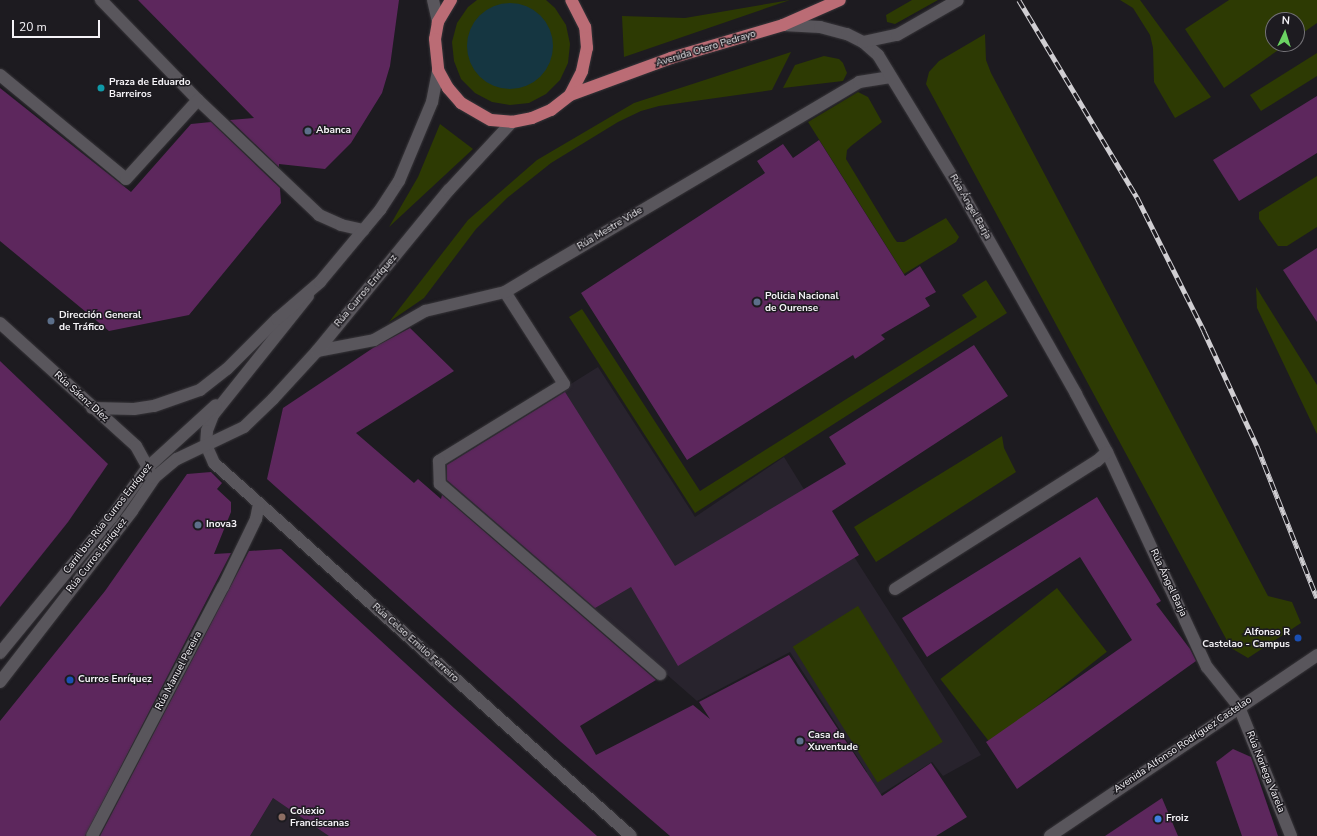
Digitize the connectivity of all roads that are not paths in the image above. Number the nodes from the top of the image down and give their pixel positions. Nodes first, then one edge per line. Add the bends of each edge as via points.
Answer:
1 (101, 0) edge
2 (433, 0) edge
3 (450, 0) edge
4 (571, 0) edge
5 (840, 0) edge
6 (958, 0) edge
7 (438, 22) junction
8 (783, 25) junction
9 (864, 42) junction
10 (438, 70) junction
11 (0, 75) edge
12 (891, 77) junction
13 (570, 95) junction
14 (198, 100) junction
15 (512, 122) junction
16 (363, 230) junction
17 (320, 282) junction
18 (505, 292) junction
19 (0, 323) edge
20 (317, 351) junction
21 (227, 397) junction
22 (92, 408) junction
23 (206, 444) junction
24 (1107, 452) junction
25 (150, 473) junction
26 (259, 503) junction
27 (895, 589) dead end
28 (0, 653) edge
29 (1317, 655) edge
30 (660, 674) dead end
31 (0, 682) edge
32 (1239, 707) junction
33 (92, 836) edge
34 (631, 836) edge
35 (1050, 836) edge
36 (1291, 836) edge

1 - 14 street
2 - 7 street
3 - 7 main road
4 - 13 main road via 585,27 587,48 582,71
5 - 8 main road, Avenida Otero Pedrayo
6 - 9 street via 898,36
7 - 10 main road via 435,40
8 - 9 street, Rúa Ángel Barja via 820,27 847,34
8 - 13 main road, Avenida Otero Pedrayo via 671,58
9 - 12 street, Rúa Ángel Barja via 878,55
10 - 15 main road via 448,88 461,103 491,120
10 - 16 street via 432,102 399,181
11 - 14 street via 126,179
12 - 18 street, Rúa Mestre Vide via 859,82
12 - 24 street, Rúa Ángel Barja via 958,186
13 - 15 main road via 551,110 532,118
14 - 16 street via 319,215 341,225
15 - 20 street, Rúa Curros Enríquez via 449,190
16 - 17 street
17 - 21 street
17 - 22 street via 277,319 227,369 200,390 154,406 134,409
18 - 20 street, Rúa Mestre Vide via 425,311 374,340
18 - 30 street via 564,384 439,461 440,484
19 - 22 street, Rúa Sáenz Díez
20 - 23 street, Rúa Curros Enríquez via 244,426
21 - 23 street via 209,422
21 - 25 street, Carril bus Rúa Curros Enríquez via 204,413
22 - 25 street, Rúa Sáenz Díez via 136,446
23 - 25 street, Rúa Curros Enríquez
23 - 26 street, Rúa Celso Emilio Ferreiro via 214,463
24 - 27 street via 1097,461
24 - 32 street, Rúa Ángel Barja via 1207,667
25 - 28 street, Carril bus Rúa Curros Enríquez
25 - 31 street, Rúa Curros Enríquez via 132,511
26 - 33 street, Rúa Manuel Pereira via 256,519 223,587
26 - 34 street, Rúa Celso Emilio Ferreiro
29 - 32 street, Avenida Alfonso Rodríguez Castelao
32 - 35 street, Avenida Alfonso Rodríguez Castelao
32 - 36 street, Rúa Noriega Varela

